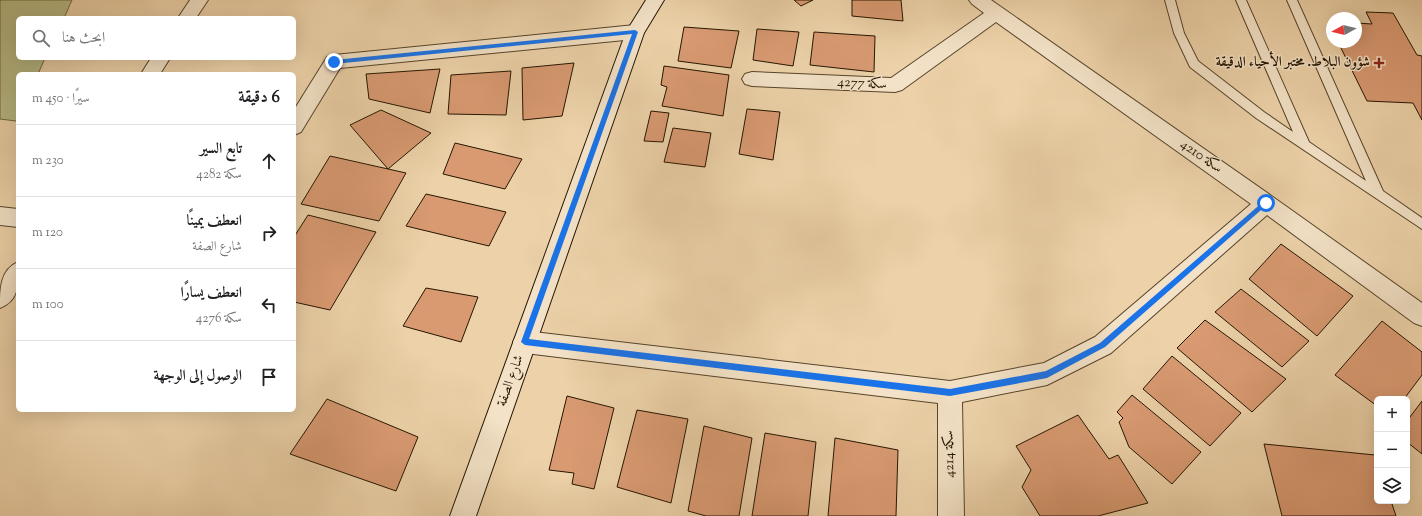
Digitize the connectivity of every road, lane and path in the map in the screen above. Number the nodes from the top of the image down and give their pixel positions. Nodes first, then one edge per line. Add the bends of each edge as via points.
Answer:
1 (200, 0) edge
2 (655, 0) edge
3 (978, 0) edge
4 (1170, 0) edge
5 (1241, 0) edge
6 (1292, 0) edge
7 (996, 13) junction
8 (189, 16) edge
9 (635, 32) junction
10 (160, 60) edge
11 (151, 72) edge
12 (752, 79) dead end
13 (296, 124) edge
14 (1304, 144) junction
15 (1378, 194) junction
16 (1266, 203) junction
17 (0, 216) edge
18 (16, 218) edge
19 (1422, 224) edge
20 (16, 275) edge
21 (0, 298) edge
22 (1422, 316) edge
23 (525, 342) junction
24 (950, 393) junction
25 (463, 516) edge
26 (951, 516) edge

1 - 8 street
2 - 9 street, شارع الصفة
3 - 7 street, سكة 4210
4 - 14 lane via 1174,19 1194,64 1260,115
5 - 14 lane
6 - 15 lane
7 - 12 street, سكة 4277 via 895,85
7 - 16 street, سكة 4210
9 - 13 street via 334,62
9 - 23 street, شارع الصفة
10 - 11 street
14 - 15 lane
15 - 19 lane
16 - 22 street, سكة 4210
16 - 24 street via 1103,345 1047,374
17 - 18 street
20 - 21 street
23 - 24 street
23 - 25 street, شارع الصفة
24 - 26 street, سكة 4214

